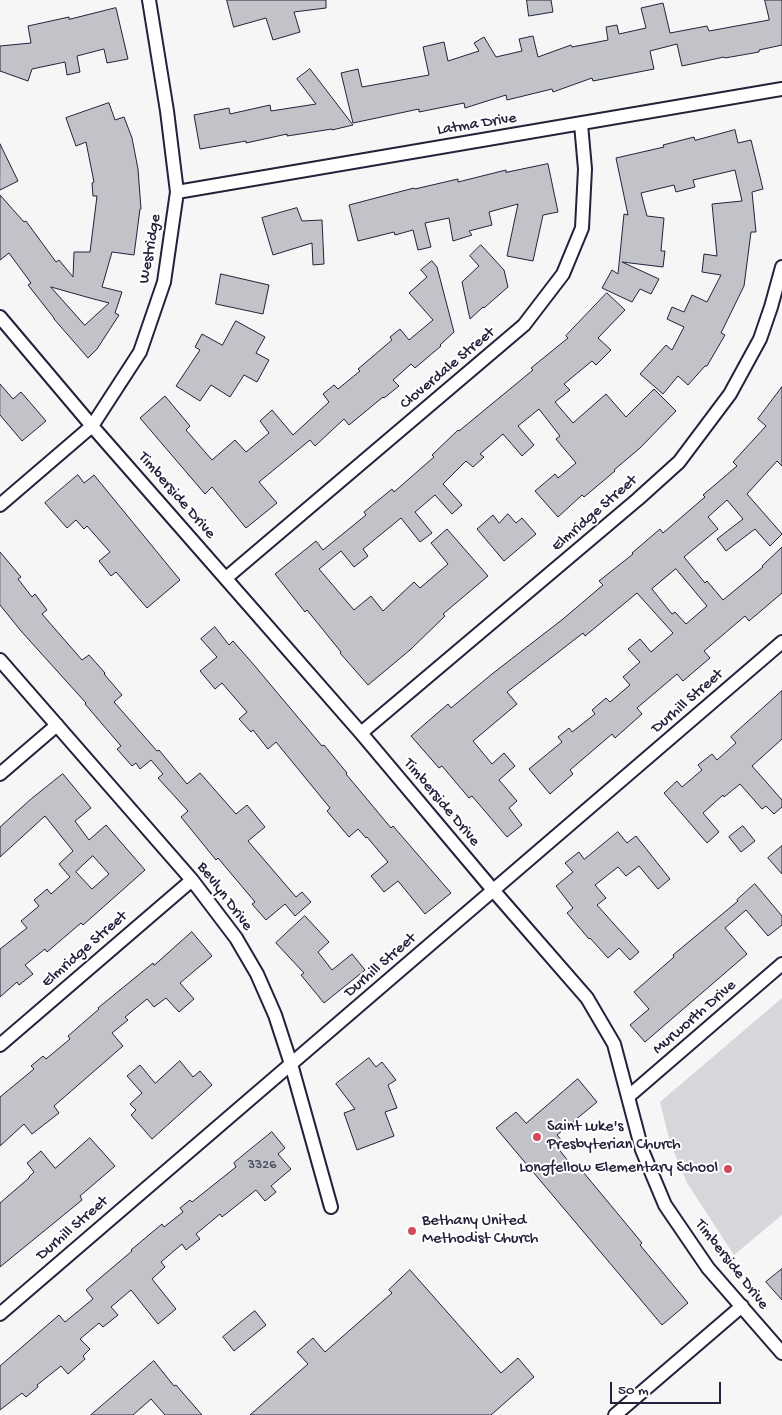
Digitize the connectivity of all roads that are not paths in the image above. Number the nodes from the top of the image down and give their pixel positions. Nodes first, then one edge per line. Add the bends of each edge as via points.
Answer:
1 (149, 0) edge
2 (782, 89) edge
3 (581, 124) junction
4 (177, 192) junction
5 (782, 267) edge
6 (0, 317) edge
7 (92, 426) junction
8 (0, 505) edge
9 (226, 578) junction
10 (782, 642) edge
11 (0, 660) edge
12 (57, 725) junction
13 (361, 733) junction
14 (0, 774) edge
15 (192, 880) junction
16 (493, 890) junction
17 (782, 964) edge
18 (0, 1045) edge
19 (291, 1064) junction
20 (628, 1096) junction
21 (331, 1207) dead end
22 (742, 1306) junction
23 (0, 1314) edge
24 (782, 1353) edge
25 (615, 1415) edge

1 - 4 street, Westridge
2 - 3 street, Latma Drive
3 - 4 street, Latma Drive
3 - 9 street, Cloverdale Street via 586,169 582,228 563,274 524,325
4 - 7 street, Westridge via 164,282 140,352
5 - 13 street, Elmridge Street via 760,339 730,394 678,462
6 - 7 street, Timberside Drive
7 - 8 street, Westridge
7 - 9 street, Timberside Drive
9 - 13 street, Timberside Drive
10 - 16 street, Durhill Street
11 - 12 street, Bevlyn Drive
12 - 14 street
12 - 15 street, Bevlyn Drive
13 - 16 street, Timberside Drive
15 - 18 street, Elmridge Street
15 - 19 street, Bevlyn Drive via 236,938 257,974
16 - 19 street, Durhill Street
16 - 20 street, Timberside Drive via 587,998 614,1044
17 - 20 street, Murworth Drive
19 - 21 street, Bevlyn Drive
19 - 23 street, Durhill Street
20 - 22 street, Timberside Drive via 642,1150 665,1205 708,1268
22 - 24 street, Timberside Drive
22 - 25 street

